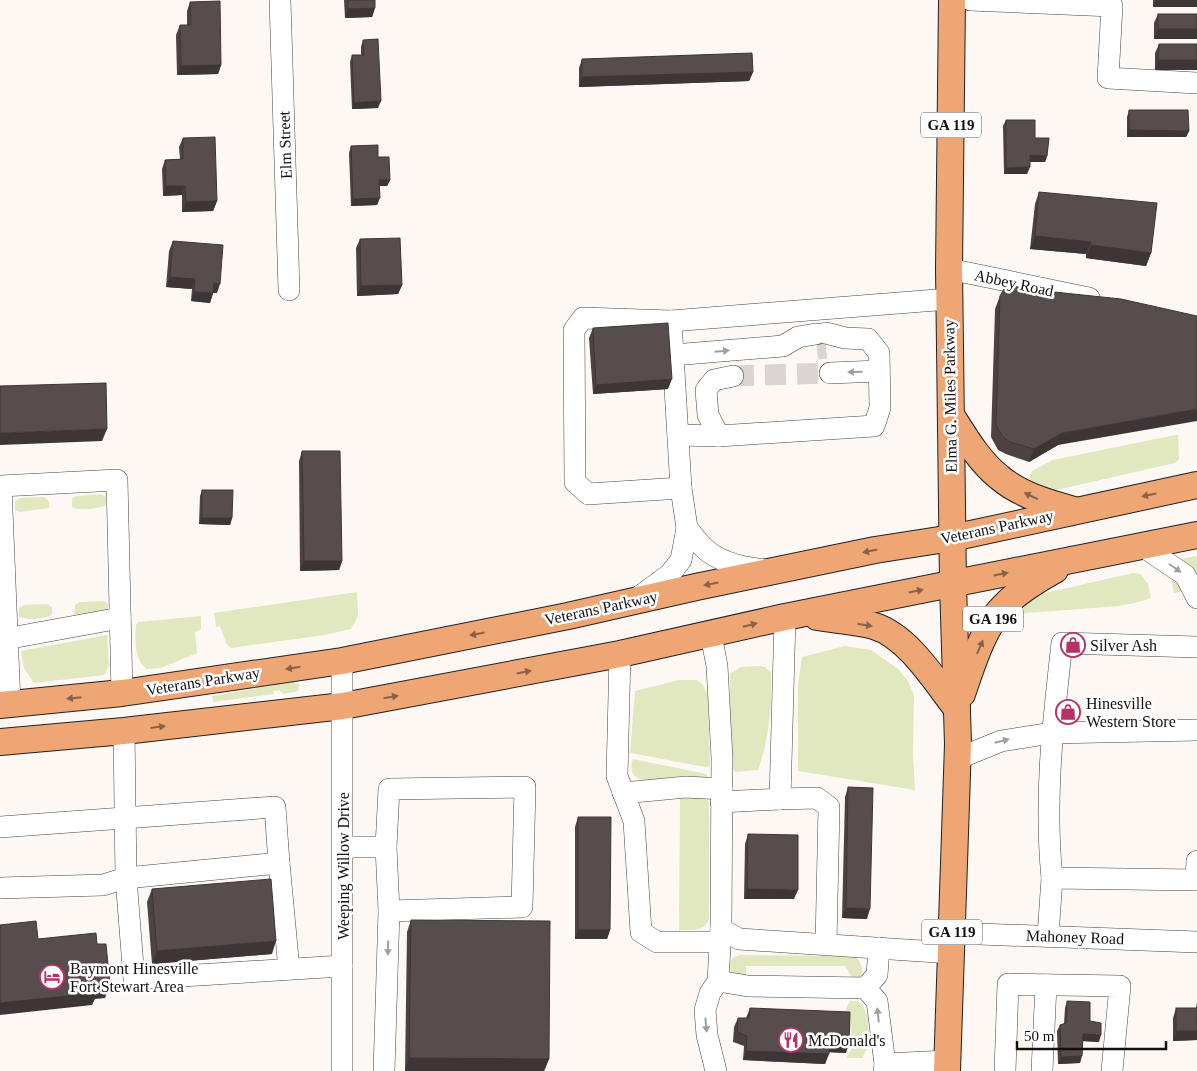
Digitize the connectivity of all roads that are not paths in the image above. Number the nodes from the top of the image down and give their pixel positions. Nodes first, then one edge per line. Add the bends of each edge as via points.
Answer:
1 (280, 0) edge
2 (952, 0) edge
3 (970, 0) edge
4 (1197, 83) edge
5 (949, 269) junction
6 (289, 290) dead end
7 (949, 299) junction
8 (1111, 303) edge
9 (671, 321) junction
10 (673, 355) junction
11 (880, 371) junction
12 (830, 373) tunnel mouth
13 (732, 376) tunnel mouth
14 (951, 415) junction
15 (678, 435) junction
16 (719, 436) junction
17 (1197, 485) edge
18 (681, 488) junction
19 (1077, 511) junction
20 (687, 528) junction
21 (1197, 535) edge
22 (952, 538) junction
23 (1142, 546) junction
24 (1070, 560) junction
25 (776, 571) junction
26 (953, 584) junction
27 (3, 590) edge
28 (1197, 598) edge
29 (633, 601) junction
30 (792, 615) junction
31 (120, 618) junction
32 (712, 634) junction
33 (4, 639) edge
34 (1197, 647) edge
35 (620, 654) junction
36 (342, 661) junction
37 (122, 694) junction
38 (5, 705) edge
39 (343, 706) junction
40 (957, 709) junction
41 (1197, 730) edge
42 (124, 731) junction
43 (1052, 733) junction
44 (0, 742) edge
45 (957, 759) junction
46 (624, 793) junction
47 (721, 795) junction
48 (780, 799) junction
49 (125, 818) junction
50 (0, 826) edge
51 (343, 847) junction
52 (386, 847) junction
53 (279, 863) junction
54 (126, 878) junction
55 (1052, 878) junction
56 (1197, 878) edge
57 (0, 888) edge
58 (389, 911) junction
59 (720, 936) junction
60 (1048, 936) junction
61 (1197, 942) edge
62 (952, 943) junction
63 (826, 944) junction
64 (879, 948) junction
65 (342, 966) junction
66 (289, 969) junction
67 (718, 981) junction
68 (1046, 985) junction
69 (865, 988) junction
70 (947, 1066) edge
71 (884, 1067) edge
72 (342, 1071) edge
73 (384, 1071) edge
74 (716, 1071) edge
75 (1005, 1071) edge
76 (1042, 1071) edge
77 (1112, 1071) edge

1 - 6 street, Elm Street
2 - 5 main road, Elma G. Miles Parkway / GA 119
3 - 4 street via 1112,6 1108,78
5 - 7 main road, Elma G. Miles Parkway / GA 119
5 - 8 street, Abbey Road
7 - 9 street
7 - 14 main road, Elma G. Miles Parkway / GA 119
9 - 10 street
9 - 18 street via 583,318 574,330 575,482 588,494
10 -> 11 street via 783,346 798,337 868,339 879,353
10 - 15 street
11 -> 12 street
11 - 16 street via 880,408 874,426
13 - 16 street via 714,380 706,390 708,415
19 -> 14 main road via 1041,501 999,478 969,444
14 - 22 main road, Elma G. Miles Parkway / GA 119
15 - 16 street
15 - 18 street
17 -> 19 main road, Veterans Parkway
18 - 20 street
19 - 22 main road, Veterans Parkway
20 - 25 street via 703,548 725,561 751,569
20 - 29 street via 680,560 670,574
21 - 23 main road, GA 196
22 -> 25 main road, Veterans Parkway
22 - 26 main road, Elma G. Miles Parkway / GA 119
23 - 24 main road, GA 196
23 -> 28 street via 1185,575
26 -> 24 main road
40 -> 24 main road, GA 196 via 980,647 998,612 1029,585
25 -> 29 main road, Veterans Parkway
30 -> 26 main road
26 - 40 main road, Elma G. Miles Parkway / GA 119
27 - 31 street via 1,486 117,480
27 - 33 street
29 -> 36 main road, Veterans Parkway
32 -> 30 main road
30 -> 40 main road via 874,626 897,638
30 - 48 street
31 - 33 street
31 - 37 street
32 - 35 main road
32 - 47 street via 717,666
33 - 38 street
34 - 43 street via 1062,643
39 -> 35 main road
35 - 46 street via 617,776
36 -> 37 main road, Veterans Parkway
36 - 39 street, Weeping Willow Drive
37 -> 38 main road, Veterans Parkway
42 -> 39 main road
39 - 51 street, Weeping Willow Drive
40 - 45 main road, Elma G. Miles Parkway / GA 119
41 - 43 street
42 - 44 main road
42 - 49 street
45 -> 43 street via 1001,741
43 - 55 street via 1048,838
45 - 62 main road, Elma G. Miles Parkway / GA 119
46 - 47 street via 686,787
46 - 59 street via 634,821 641,932 657,942
47 - 48 street
47 - 59 street
48 - 63 street via 817,798 829,807
49 - 50 street
49 - 53 street via 276,807
49 - 54 street
51 - 52 street
51 - 65 street, Weeping Willow Drive
52 - 58 street
52 - 58 street via 390,789 525,787 522,907
53 - 54 street
53 - 66 street
54 - 57 street via 103,885
54 - 66 street via 134,979
55 - 56 street
55 - 60 street
58 -> 73 street
59 - 63 street, Mahoney Road
59 - 67 street
60 - 61 street, Mahoney Road
60 - 62 street, Mahoney Road
62 - 64 street, Mahoney Road
62 - 70 main road, GA 119
63 - 64 street, Mahoney Road
64 - 69 street via 877,975
65 - 66 street
65 - 72 street, Weeping Willow Drive
67 - 69 street via 748,986
67 -> 74 street via 705,1010
68 - 75 street via 1008,984
68 - 76 street
68 - 77 street via 1120,986
71 -> 69 street via 877,1001
70 - 71 street

